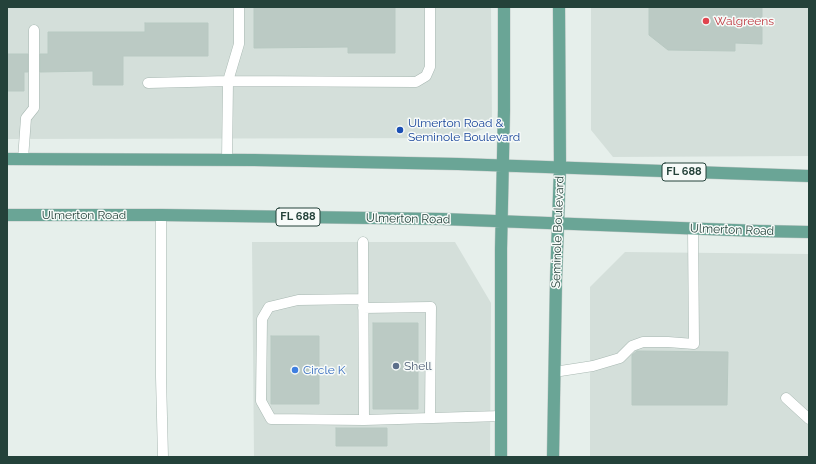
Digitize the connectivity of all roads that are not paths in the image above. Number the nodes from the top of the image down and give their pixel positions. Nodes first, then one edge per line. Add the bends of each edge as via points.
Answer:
1 (239, 7) edge
2 (430, 7) edge
3 (504, 7) edge
4 (559, 7) edge
5 (34, 30) dead end
6 (228, 81) junction
7 (148, 83) dead end
8 (7, 159) edge
9 (23, 159) junction
10 (227, 160) junction
11 (503, 165) junction
12 (560, 167) junction
13 (809, 176) edge
14 (7, 215) edge
15 (161, 215) junction
16 (502, 221) junction
17 (558, 223) junction
18 (693, 229) junction
19 (809, 232) edge
20 (363, 242) dead end
21 (363, 304) junction
22 (554, 372) junction
23 (786, 398) dead end
24 (501, 416) junction
25 (430, 418) junction
26 (809, 419) edge
27 (364, 420) junction
28 (163, 457) edge
29 (501, 457) edge
30 (553, 457) edge

1 - 6 lane via 239,44
2 - 6 lane via 430,67 426,76 416,82
3 - 11 main road
4 - 12 main road, Seminole Boulevard
5 - 9 lane via 34,108 26,118
6 - 7 lane
6 - 10 lane
8 - 9 main road, FL 688
9 - 10 main road, FL 688
10 - 11 main road, FL 688
11 - 12 main road, FL 688
11 - 16 main road
12 - 13 main road, FL 688
12 - 17 main road, Seminole Boulevard
14 - 15 main road, Ulmerton Road / FL 688
15 - 16 main road, Ulmerton Road / FL 688
15 - 28 lane via 160,377
16 - 17 main road, Ulmerton Road / FL 688
16 - 24 main road
17 - 18 main road, Ulmerton Road / FL 688
17 - 22 main road, Seminole Boulevard
18 - 19 main road, Ulmerton Road / FL 688
18 - 22 lane via 694,344 643,342 632,346 620,358 593,366
20 - 21 lane
21 - 25 lane via 431,307
21 - 27 lane
21 - 27 lane via 298,300 269,307 262,319 261,401 271,419
22 - 30 main road, Seminole Boulevard
23 - 26 lane
24 - 25 lane
24 - 29 main road
25 - 27 lane

